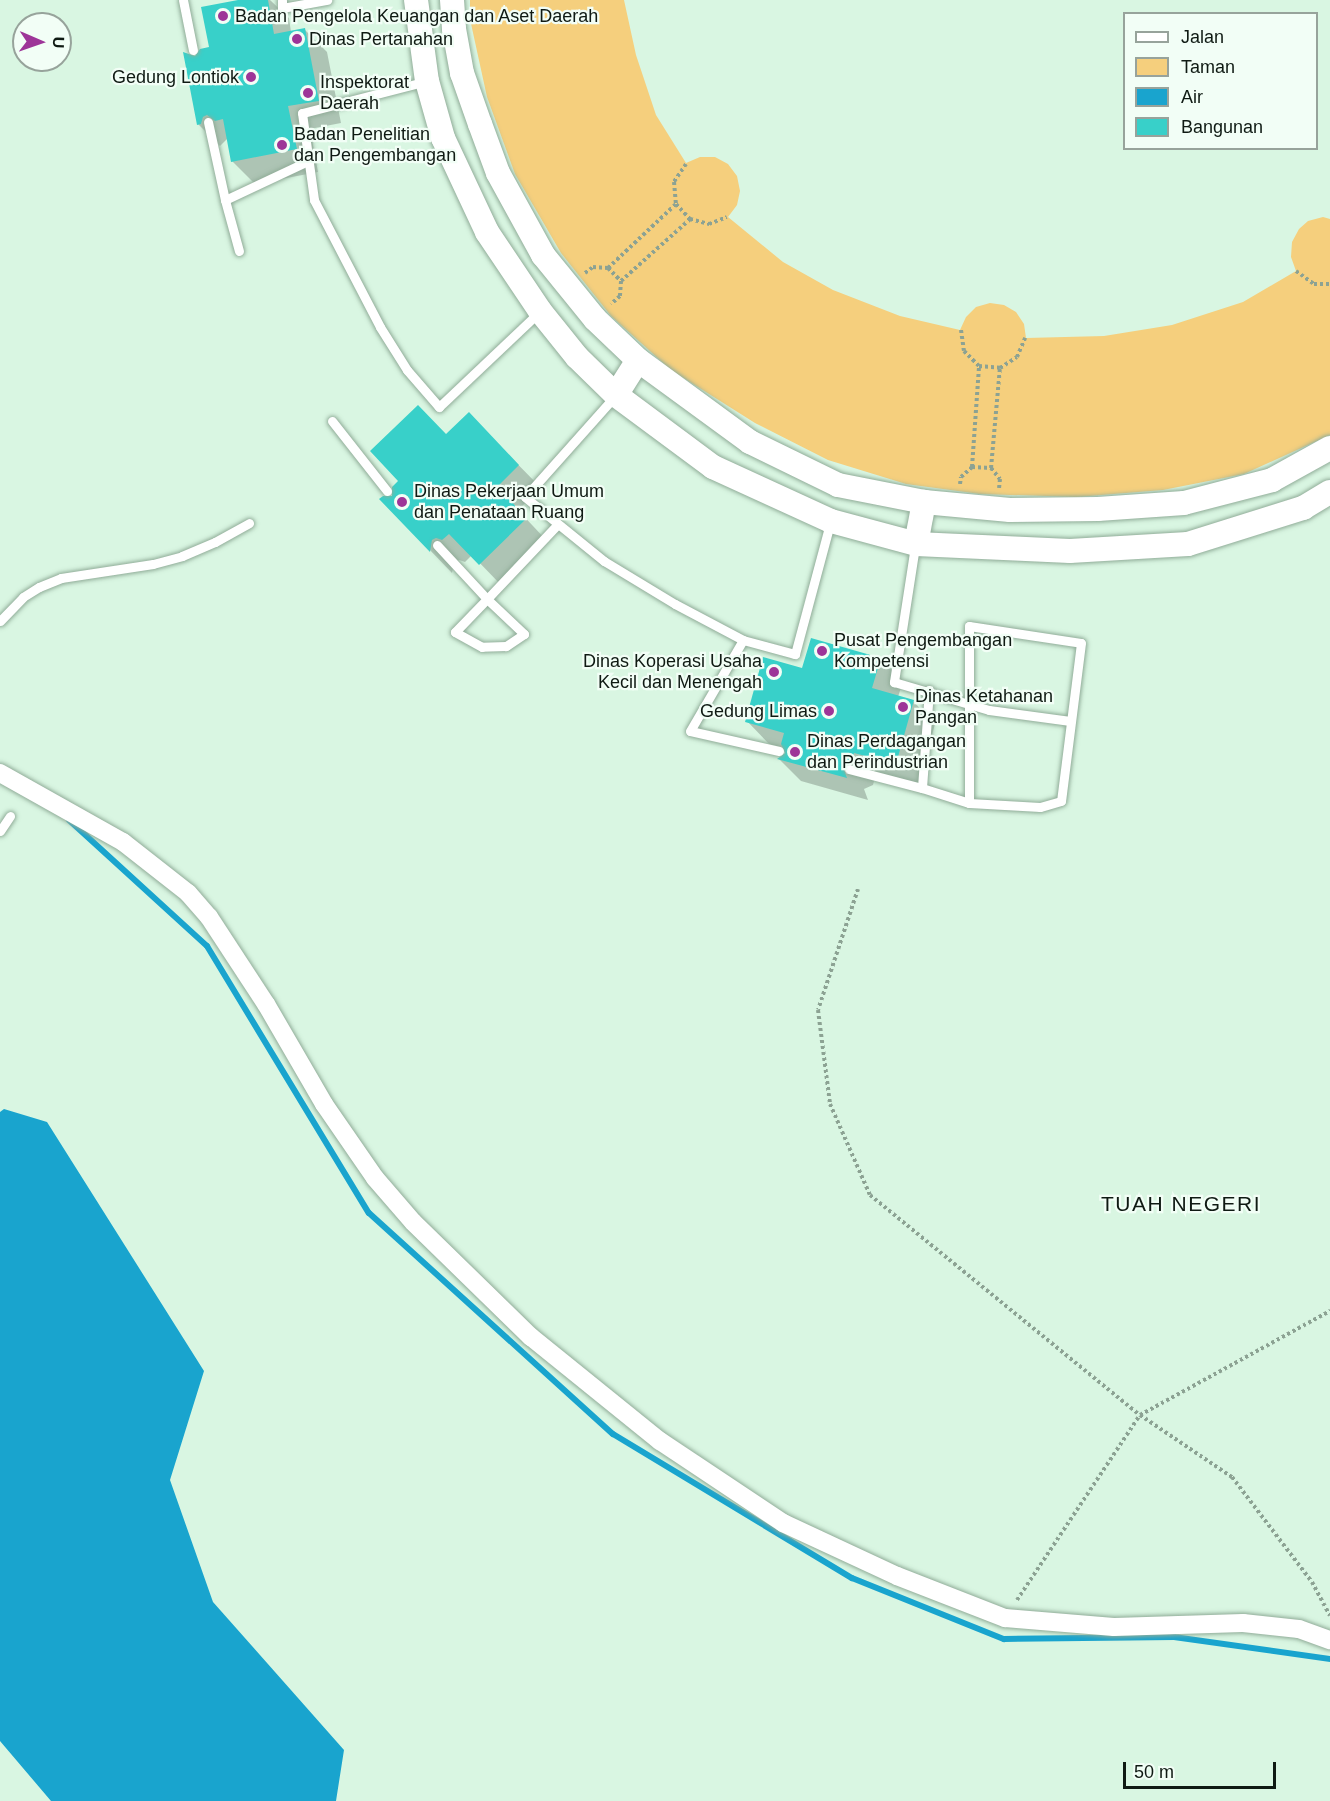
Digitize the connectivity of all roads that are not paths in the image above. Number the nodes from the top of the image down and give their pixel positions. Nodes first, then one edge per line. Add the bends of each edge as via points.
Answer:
1 (183, 0) edge
2 (282, 0) edge
3 (327, 0) edge
4 (416, 0) edge
5 (452, 0) edge
6 (194, 50) dead end
7 (462, 73) junction
8 (427, 81) junction
9 (208, 122) dead end
10 (310, 160) junction
11 (225, 200) junction
12 (239, 251) dead end
13 (567, 286) junction
14 (540, 311) junction
15 (638, 360) junction
16 (616, 395) junction
17 (332, 421) dead end
18 (1330, 448) edge
19 (838, 485) junction
20 (387, 491) dead end
21 (1330, 492) edge
22 (924, 502) junction
23 (831, 521) junction
24 (249, 523) dead end
25 (557, 525) junction
26 (916, 544) junction
27 (437, 545) dead end
28 (487, 599) junction
29 (0, 621) edge
30 (743, 640) junction
31 (929, 690) junction
32 (969, 703) junction
33 (1070, 721) junction
34 (779, 751) dead end
35 (849, 769) dead end
36 (0, 773) edge
37 (922, 788) junction
38 (969, 802) junction
39 (10, 816) dead end
40 (0, 831) edge
41 (1330, 1640) edge

1 - 6 lane
2 - 3 lane via 282,8
4 - 8 street
5 - 7 street
7 - 8 street
7 - 13 street via 498,173 543,255
8 - 10 lane via 302,113
8 - 14 street via 443,138 462,182 487,232
9 - 11 lane
10 - 11 lane
10 - 14 lane via 314,200 339,251 407,370 439,407
11 - 12 lane
13 - 14 street
13 - 15 street
14 - 16 street via 577,357
15 - 16 street
15 - 19 street via 750,442
16 - 23 street via 713,467
16 - 25 lane via 525,497
17 - 20 lane
18 - 22 street via 1272,480 1184,503 1098,509 998,509
19 - 22 street
19 - 23 street
21 - 26 street via 1303,508 1188,544 1070,552
22 - 26 street
23 - 26 street
23 - 30 lane via 795,654
24 - 29 lane via 182,556 61,578 39,586
25 - 28 lane
25 - 30 lane via 604,561
26 - 31 lane via 894,682
27 - 28 lane
28 - 28 lane via 502,613 524,634 506,646 482,647 454,632
30 - 34 lane via 690,731
31 - 32 lane
31 - 37 lane
32 - 33 lane via 989,710
32 - 33 lane via 969,626 1081,643
32 - 38 lane
33 - 38 lane via 1061,801 1040,807
35 - 37 lane
36 - 41 street via 123,842 188,893 233,953 324,1104 375,1178 413,1222 531,1337 660,1441 783,1523 897,1576 1005,1618 1114,1627 1263,1624 1299,1629
37 - 38 lane
39 - 40 lane

